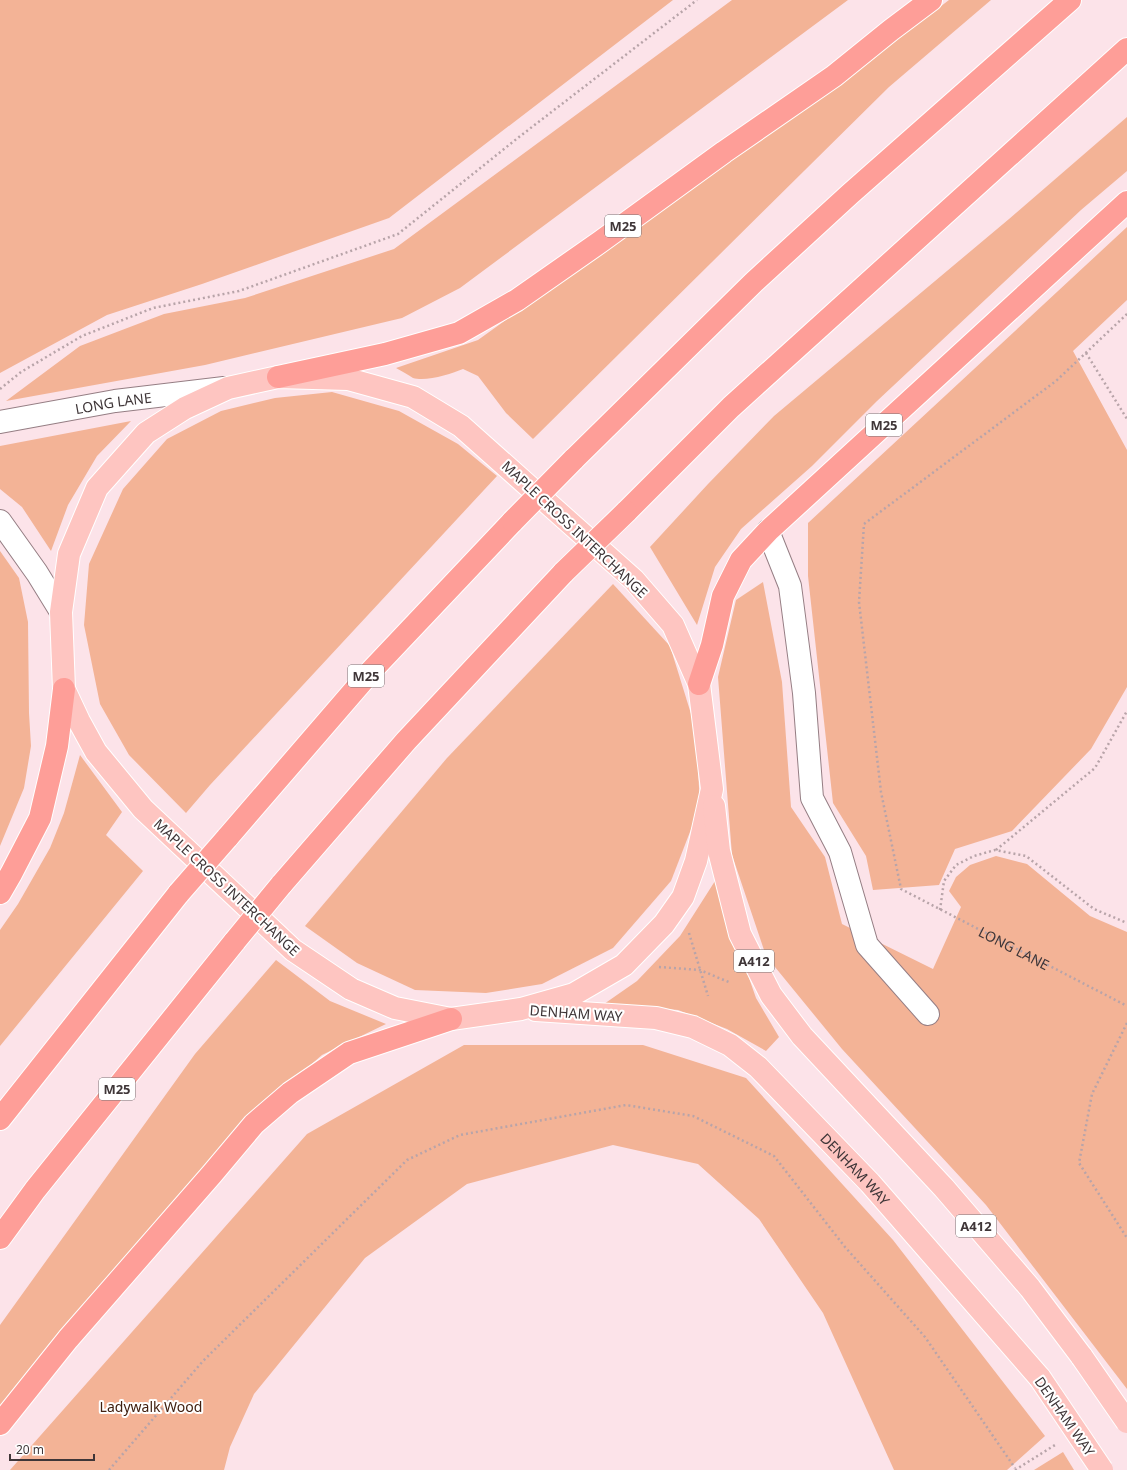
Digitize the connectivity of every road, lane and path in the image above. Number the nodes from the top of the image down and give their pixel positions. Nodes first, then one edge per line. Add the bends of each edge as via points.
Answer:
1 (697, 0) edge
2 (931, 0) edge
3 (1070, 0) edge
4 (1127, 49) edge
5 (1127, 202) edge
6 (1127, 314) edge
7 (1086, 353) junction
8 (278, 377) junction
9 (228, 388) junction
10 (0, 389) edge
11 (1127, 419) edge
12 (0, 422) edge
13 (0, 521) edge
14 (768, 531) junction
15 (61, 612) junction
16 (699, 684) junction
17 (64, 689) junction
18 (1127, 711) edge
19 (712, 788) junction
20 (995, 850) junction
21 (0, 892) edge
22 (682, 897) junction
23 (940, 910) junction
24 (1127, 923) edge
25 (624, 965) junction
26 (700, 970) junction
27 (731, 984) dead end
28 (708, 996) dead end
29 (1127, 1006) edge
30 (522, 1009) junction
31 (928, 1014) dead end
32 (451, 1019) junction
33 (1127, 1023) edge
34 (0, 1119) edge
35 (0, 1238) edge
36 (1127, 1238) edge
37 (1127, 1422) edge
38 (0, 1424) edge
39 (1015, 1468) dead end
40 (109, 1470) edge
41 (1102, 1470) edge

1 - 10 path via 398,234 239,291 153,308 82,336 21,372
2 - 8 highway, M25 via 834,76 600,242 492,315 459,333 384,354
3 - 34 highway, M25, bridge via 856,188 754,282 513,521 372,670 227,838 179,894
4 - 35 highway, M25, bridge via 731,407 564,572 406,741 281,885 35,1190
5 - 14 highway, M25
6 - 7 path
7 - 11 path
7 - 23 path, LONG LANE via 1056,381 864,524 859,602 881,792 901,889
8 - 9 main road, MAPLE CROSS INTERCHANGE
8 - 16 main road, MAPLE CROSS INTERCHANGE via 348,379 413,397 461,426 634,580 673,625
9 - 12 street, LONG LANE via 115,401
9 - 15 main road, MAPLE CROSS INTERCHANGE via 185,408 146,433 97,488 69,554
13 - 15 street
14 - 16 highway, M25 via 741,560 723,596 712,645
14 - 31 street via 790,586 804,693 812,798 840,852 866,945
15 - 17 main road, MAPLE CROSS INTERCHANGE
16 - 19 main road, MAPLE CROSS INTERCHANGE
17 - 21 highway via 57,746 40,818
17 - 32 main road, MAPLE CROSS INTERCHANGE via 96,752 142,809 293,950 351,989 395,1008
18 - 20 path via 1095,768
19 - 22 main road, MAPLE CROSS INTERCHANGE via 696,861
19 - 37 main road, A412, bridge via 719,851 740,934 771,995 802,1036 944,1188 1030,1288 1082,1356
20 - 23 path via 974,856 956,866 944,881
20 - 24 path via 1026,856 1094,909
22 - 25 main road, MAPLE CROSS INTERCHANGE via 664,924
22 - 26 path
23 - 29 path, LONG LANE
25 - 26 path
25 - 30 main road, MAPLE CROSS INTERCHANGE via 574,994
26 - 27 path
26 - 28 path
30 - 32 main road, MAPLE CROSS INTERCHANGE
30 - 41 main road, DENHAM WAY, bridge via 656,1018 693,1027 730,1045 758,1067 870,1183 1040,1378
32 - 38 highway via 349,1053 290,1093 254,1124 68,1339
33 - 36 path via 1092,1094 1080,1163
39 - 40 path via 925,1337 845,1247 774,1156 693,1116 626,1105 460,1135 407,1160 203,1361

